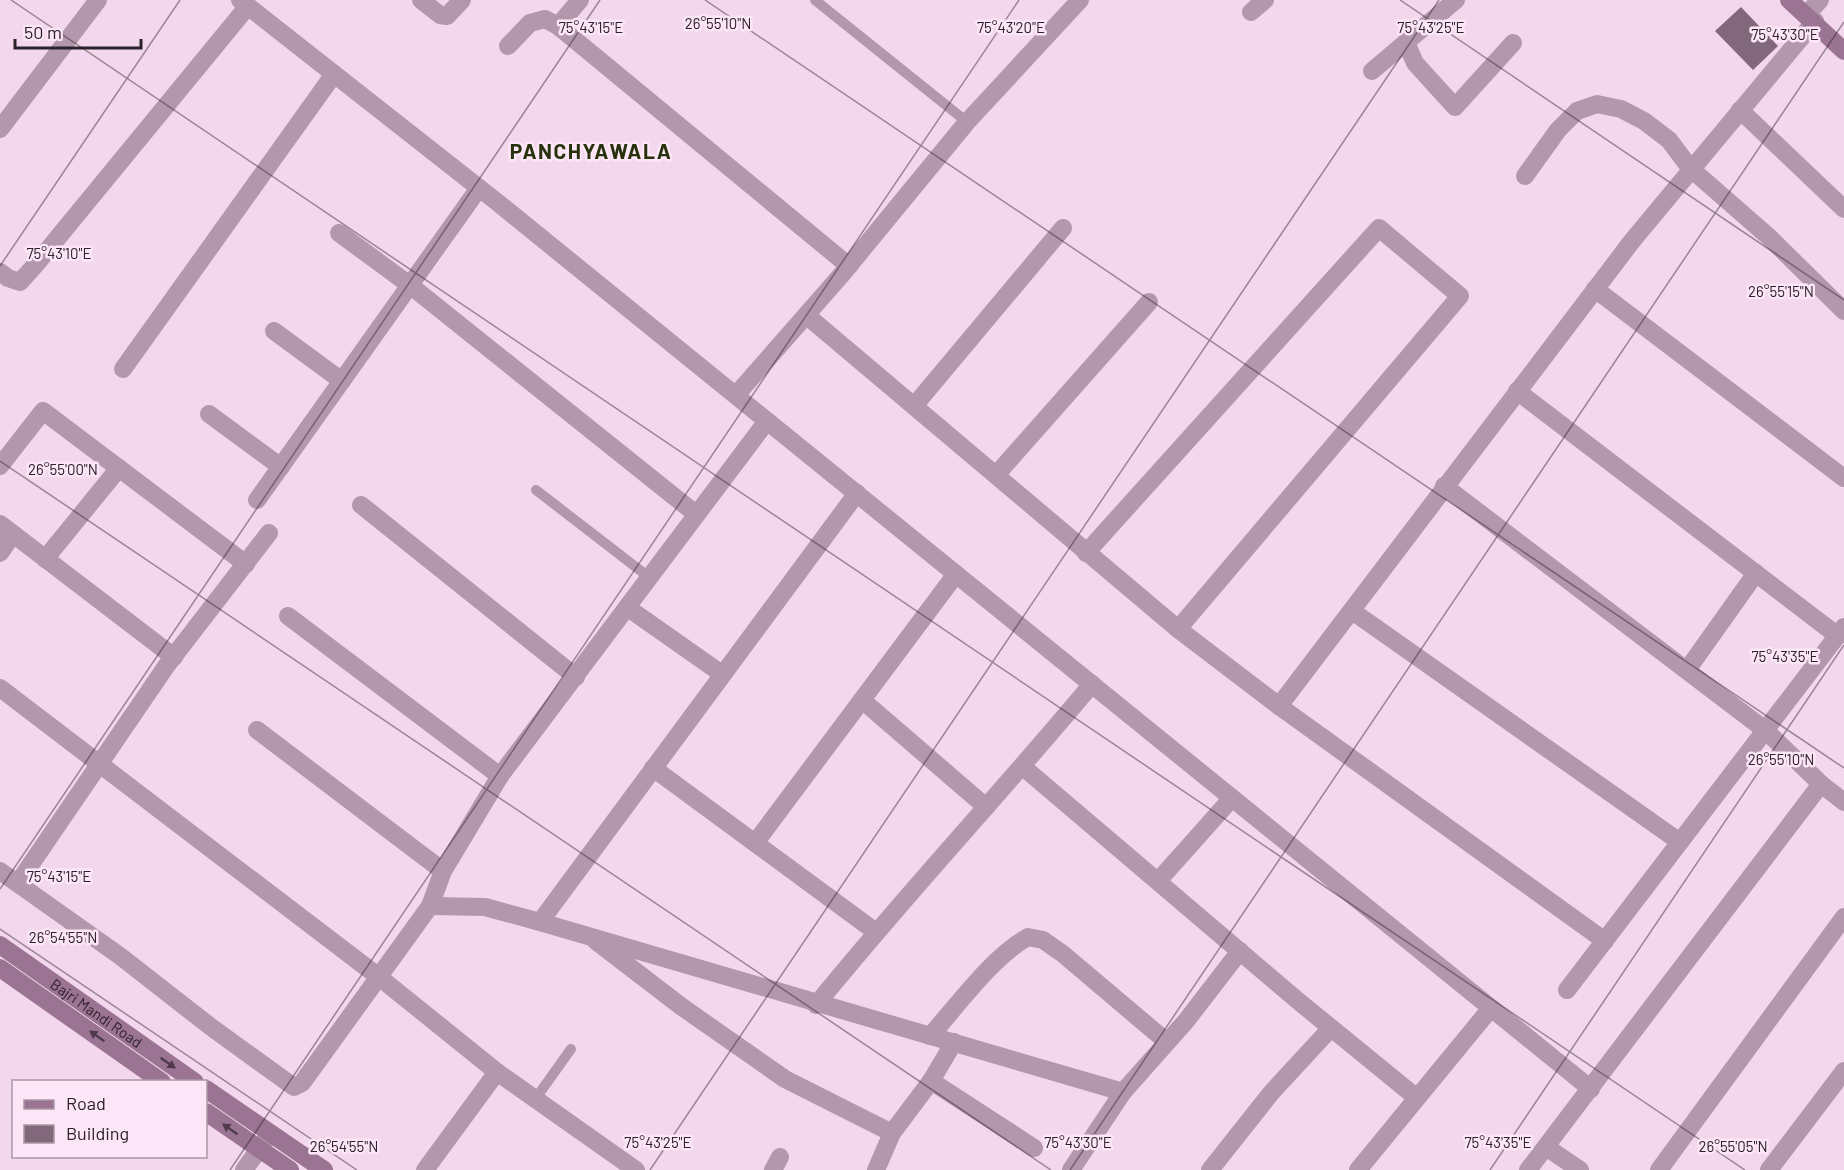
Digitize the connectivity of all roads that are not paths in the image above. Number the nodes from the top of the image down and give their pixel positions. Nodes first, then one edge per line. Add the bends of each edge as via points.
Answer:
1 (98, 0) edge
2 (421, 0) edge
3 (462, 0) edge
4 (580, 0) edge
5 (815, 0) edge
6 (1080, 0) edge
7 (1265, 0) edge
8 (1456, 0) edge
9 (1790, 0) edge
10 (1820, 0) edge
11 (244, 3) edge
12 (1251, 12) dead end
13 (1806, 12) edge
14 (558, 26) junction
15 (1406, 42) junction
16 (1513, 44) dead end
17 (507, 46) dead end
18 (1844, 51) edge
19 (1372, 71) dead end
20 (334, 74) junction
21 (1740, 110) junction
22 (968, 122) junction
23 (0, 129) edge
24 (1690, 168) junction
25 (1525, 176) dead end
26 (479, 188) junction
27 (1844, 209) edge
28 (1063, 228) dead end
29 (339, 233) dead end
30 (849, 266) junction
31 (0, 272) edge
32 (411, 286) junction
33 (1594, 289) junction
34 (1149, 302) dead end
35 (1844, 311) edge
36 (807, 315) junction
37 (274, 331) dead end
38 (123, 369) dead end
39 (342, 381) junction
40 (1517, 391) junction
41 (736, 395) junction
42 (914, 406) junction
43 (209, 414) dead end
44 (768, 421) junction
45 (0, 466) edge
46 (281, 467) junction
47 (119, 468) junction
48 (996, 475) junction
49 (1844, 478) edge
50 (1444, 486) junction
51 (536, 490) dead end
52 (857, 493) junction
53 (257, 500) dead end
54 (360, 505) dead end
55 (696, 514) junction
56 (7, 529) edge
57 (269, 533) dead end
58 (0, 553) edge
59 (1086, 553) junction
60 (45, 558) junction
61 (246, 564) junction
62 (1756, 573) junction
63 (956, 574) junction
64 (650, 578) junction
65 (628, 608) junction
66 (1352, 610) junction
67 (288, 616) dead end
68 (1178, 629) junction
69 (1841, 632) edge
70 (174, 657) junction
71 (1687, 670) junction
72 (722, 674) junction
73 (576, 676) junction
74 (1092, 684) junction
75 (0, 688) edge
76 (862, 700) junction
77 (1279, 706) junction
78 (257, 730) dead end
79 (1765, 730) junction
80 (101, 763) junction
81 (1023, 767) junction
82 (653, 768) junction
83 (500, 776) junction
84 (1821, 784) junction
85 (1232, 798) junction
86 (1844, 802) edge
87 (986, 807) junction
88 (1680, 842) junction
89 (755, 843) junction
90 (0, 871) edge
91 (443, 871) junction
92 (1158, 881) junction
93 (18, 883) junction
94 (430, 906) junction
95 (1844, 917) edge
96 (540, 922) junction
97 (876, 932) junction
98 (587, 935) junction
99 (1605, 941) junction
100 (0, 945) edge
101 (1240, 951) junction
102 (0, 968) edge
103 (379, 976) junction
104 (1567, 990) dead end
105 (816, 1005) junction
106 (1491, 1008) junction
107 (1331, 1028) junction
108 (930, 1036) junction
109 (954, 1042) junction
110 (1167, 1042) junction
111 (571, 1049) dead end
112 (1844, 1071) edge
113 (497, 1072) junction
114 (159, 1080) edge
115 (192, 1080) edge
116 (931, 1081) junction
117 (1591, 1089) junction
118 (207, 1090) edge
119 (1123, 1092) junction
120 (536, 1098) junction
121 (1417, 1098) junction
122 (207, 1113) edge
123 (892, 1133) junction
124 (270, 1134) junction
125 (1034, 1148) dead end
126 (1546, 1148) junction
127 (259, 1149) junction
128 (611, 1164) edge
129 (244, 1170) edge
130 (290, 1170) edge
131 (324, 1170) edge
132 (425, 1170) edge
133 (636, 1170) edge
134 (876, 1170) edge
135 (1071, 1170) edge
136 (1210, 1170) edge
137 (1358, 1170) edge
138 (1528, 1170) edge
139 (1580, 1170) edge
140 (1659, 1170) edge
141 (1769, 1170) edge

1 - 23 street
2 - 3 street via 447,16
4 - 14 street
5 - 22 lane
6 - 22 street
7 - 12 street
8 - 15 street
9 - 13 street
10 - 13 street
11 - 20 street
11 - 31 street via 20,282
13 - 18 street
13 - 21 street
14 - 17 street via 545,19 530,23
14 - 30 street
15 - 16 street via 1415,63 1455,107
15 - 19 street
20 - 26 street
20 - 38 street
21 - 24 street
21 - 27 street
22 - 30 street
24 - 25 street via 1669,140 1644,121 1621,109 1597,104 1577,111
24 - 33 street
24 - 35 street via 1769,237
26 - 32 street
26 - 41 street
28 - 42 street
29 - 32 street
30 - 36 street
32 - 39 street
32 - 55 street
33 - 40 street
33 - 49 street
34 - 48 street
36 - 41 street
36 - 42 street
37 - 39 street
39 - 46 street
40 - 50 street
40 - 62 street
41 - 44 street
42 - 48 street
43 - 46 street
44 - 52 street
44 - 55 street
45 - 47 street via 43,411
46 - 53 street
47 - 60 street
47 - 61 street
48 - 59 street
50 - 66 street
50 - 71 street
51 - 64 lane
52 - 63 street
52 - 72 street
54 - 73 street
55 - 64 street
56 - 58 street
56 - 60 street
57 - 61 street
59 - 68 street
59 - 68 street via 1379,228 1460,296
60 - 70 street
61 - 70 street
62 - 69 street
62 - 71 street
63 - 74 street
63 - 76 street
64 - 65 street
65 - 72 street
65 - 73 street
66 - 77 street
66 - 88 street
67 - 83 street
68 - 77 street
69 - 79 street
70 - 80 street
71 - 79 street
72 - 82 street
73 - 83 street
74 - 81 street
74 - 85 street
75 - 80 street
76 - 87 street
76 - 89 street
77 - 99 street
78 - 91 street
79 - 84 street
79 - 88 street
80 - 93 street
80 - 103 street
81 - 87 street
81 - 92 street
82 - 89 street
82 - 96 street
83 - 91 street
84 - 86 street
84 - 117 street
85 - 92 street
85 - 106 street
87 - 97 street
88 - 99 street
89 - 97 street
90 - 93 street
91 - 94 street
92 - 101 street
93 - 103 street via 294,1087 302,1083
94 - 96 street via 485,907
94 - 103 street
95 - 140 street
96 - 98 street
97 - 105 street
98 - 105 street
98 - 123 street via 785,1079
99 - 104 street
100 -> 115 street, Bajri Mandi Road
101 - 107 street
101 - 110 street
114 -> 102 street
103 - 113 street
105 - 108 street
106 - 117 street
106 - 121 street
107 - 121 street
107 - 136 street via 1270,1093
108 - 109 street
108 - 110 street via 993,966 1028,937 1043,940 1062,954
109 - 116 street
109 - 119 street
110 - 119 street
111 - 120 lane
112 - 141 street
113 - 120 street
113 - 132 street
116 - 123 street
116 - 125 street
117 - 126 street
118 - 124 street
119 - 135 street
120 - 128 street
121 - 137 street
127 -> 122 street
123 - 134 street
124 - 127 street
124 - 131 street
126 - 138 street
126 - 139 street
127 - 129 street
127 - 130 street
128 - 133 street

